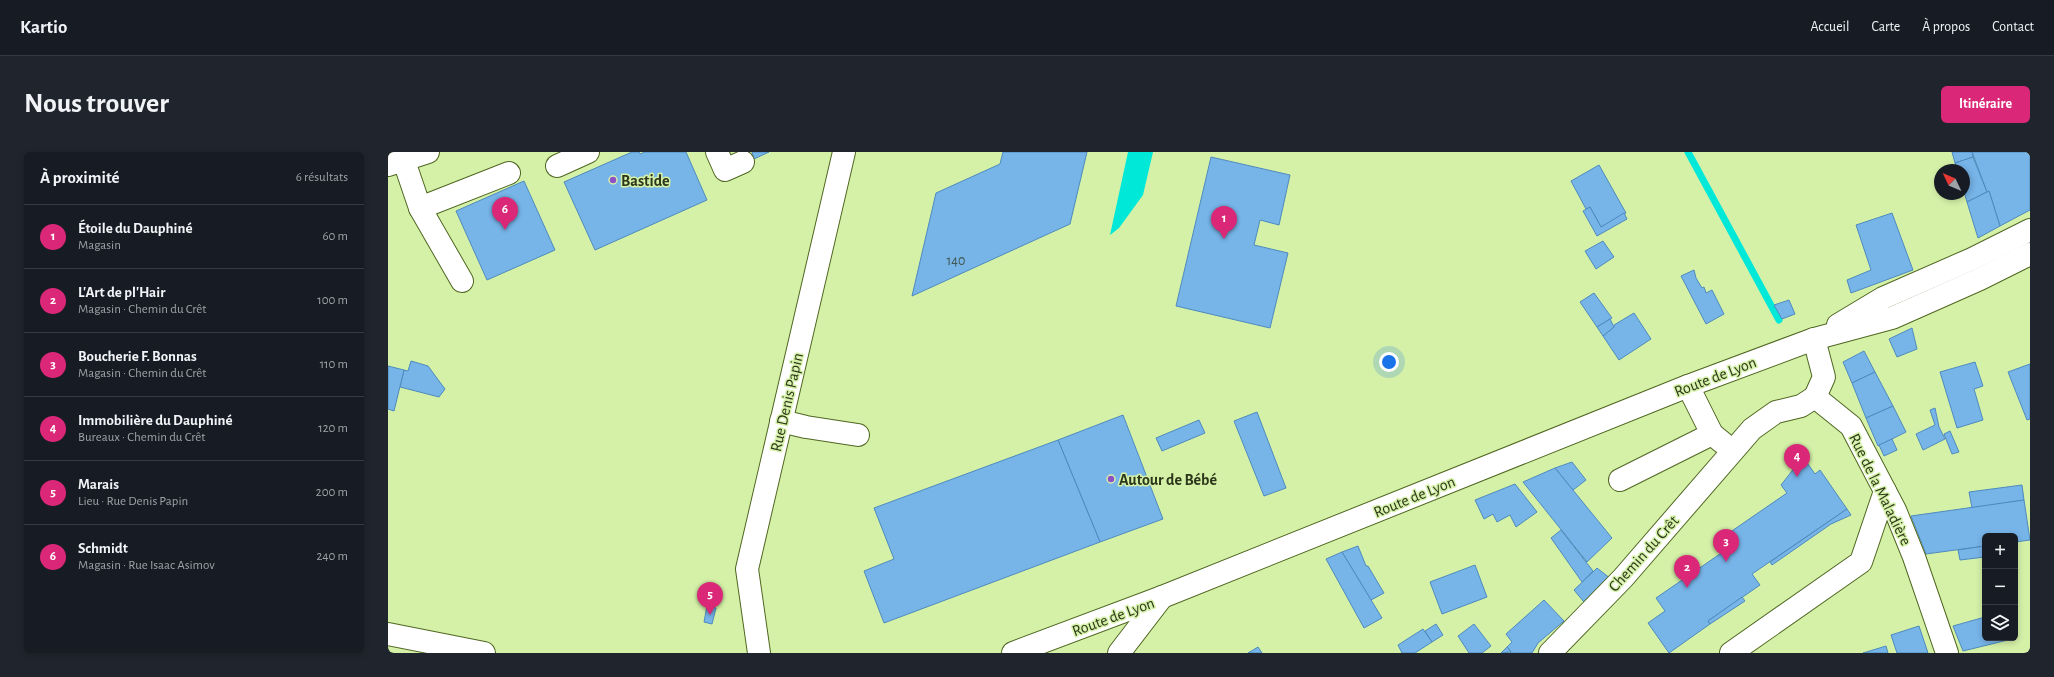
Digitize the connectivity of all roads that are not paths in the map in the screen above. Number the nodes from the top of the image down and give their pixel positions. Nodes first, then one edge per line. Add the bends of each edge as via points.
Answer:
1 (428, 152) edge
2 (588, 152) edge
3 (717, 152) edge
4 (844, 152) edge
5 (743, 162) dead end
6 (396, 163) edge
7 (557, 166) dead end
8 (510, 173) dead end
9 (420, 208) junction
10 (2030, 230) edge
11 (2030, 254) edge
12 (462, 281) dead end
13 (1814, 339) junction
14 (1688, 386) junction
15 (1815, 397) junction
16 (781, 421) junction
17 (1712, 434) junction
18 (858, 435) dead end
19 (1732, 450) junction
20 (1620, 480) dead end
21 (1885, 491) junction
22 (1162, 597) junction
23 (388, 634) edge
24 (484, 653) edge
25 (759, 653) edge
26 (1013, 653) edge
27 (1119, 653) edge
28 (1550, 653) edge
29 (1731, 653) edge
30 (1947, 653) edge

1 - 6 street
2 - 7 street
3 - 5 street via 725,170
4 - 16 street, Rue Denis Papin
6 - 9 street
8 - 9 street
9 - 12 street
10 - 13 street via 1883,298
11 - 13 street via 1892,318
13 - 14 street, Route de Lyon
13 - 15 street via 1824,377
14 - 17 street
14 - 22 street, Route de Lyon
15 - 19 street, Chemin du Crêt via 1801,406 1776,412 1752,429
15 - 21 street, Rue de la Maladière via 1851,426
16 - 18 street
16 - 25 street, Rue Denis Papin via 747,569
17 - 19 street
17 - 20 street
19 - 28 street, Chemin du Crêt via 1623,578
21 - 29 street via 1861,562
21 - 30 street, Rue de la Maladière via 1914,557
22 - 26 street, Route de Lyon
22 - 27 street
23 - 24 street

